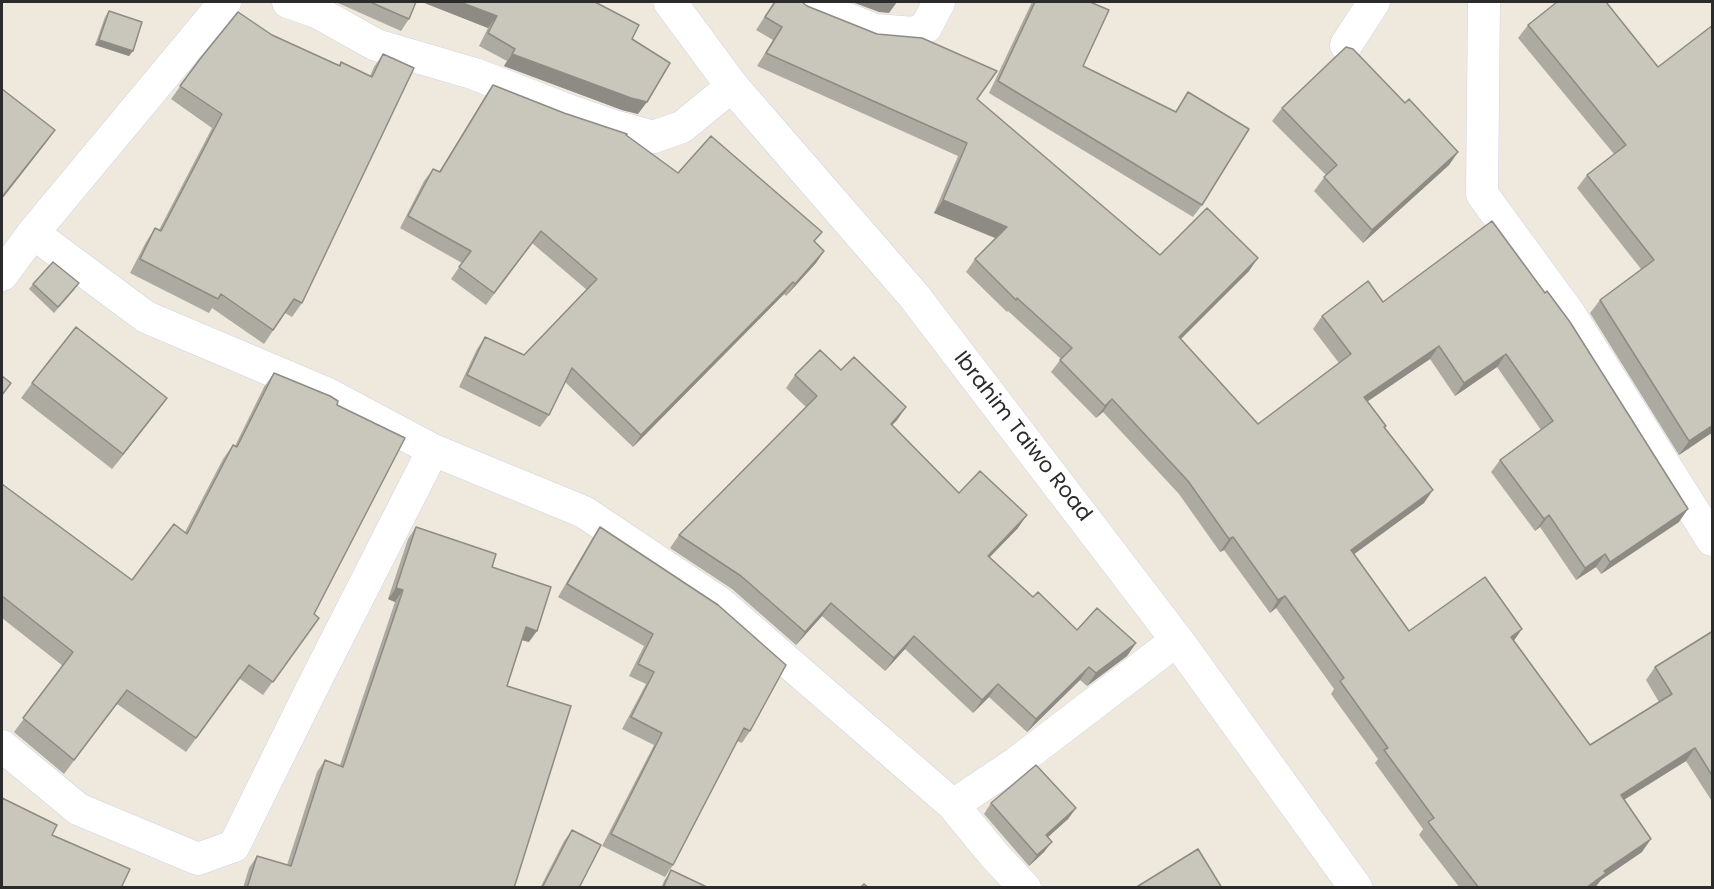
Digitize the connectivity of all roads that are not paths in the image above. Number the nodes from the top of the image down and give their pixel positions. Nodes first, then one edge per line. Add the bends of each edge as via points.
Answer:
1 (225, 2) edge
2 (288, 2) edge
3 (669, 2) edge
4 (806, 2) edge
5 (939, 2) edge
6 (1374, 2) edge
7 (1484, 2) edge
8 (1346, 45) edge
9 (732, 86) junction
10 (33, 233) junction
11 (2, 275) edge
12 (433, 450) junction
13 (1713, 540) edge
14 (1178, 640) junction
15 (2, 746) edge
16 (953, 805) junction
17 (1025, 888) edge
18 (1356, 888) edge

1 - 10 street
2 - 9 street via 317,12 376,45 475,74 573,112 653,137 682,127
3 - 9 main road, Ibrahim Taiwo Road
4 - 5 street via 875,30 914,33 926,27
6 - 8 street
7 - 13 street via 1482,194 1569,313
9 - 14 main road, Ibrahim Taiwo Road via 914,296
10 - 11 street
10 - 12 street via 146,316 328,394
12 - 15 street via 234,846 198,859 78,809
12 - 16 street via 584,512 720,603
14 - 16 street via 1016,763
14 - 18 main road, Ibrahim Taiwo Road
16 - 17 street

